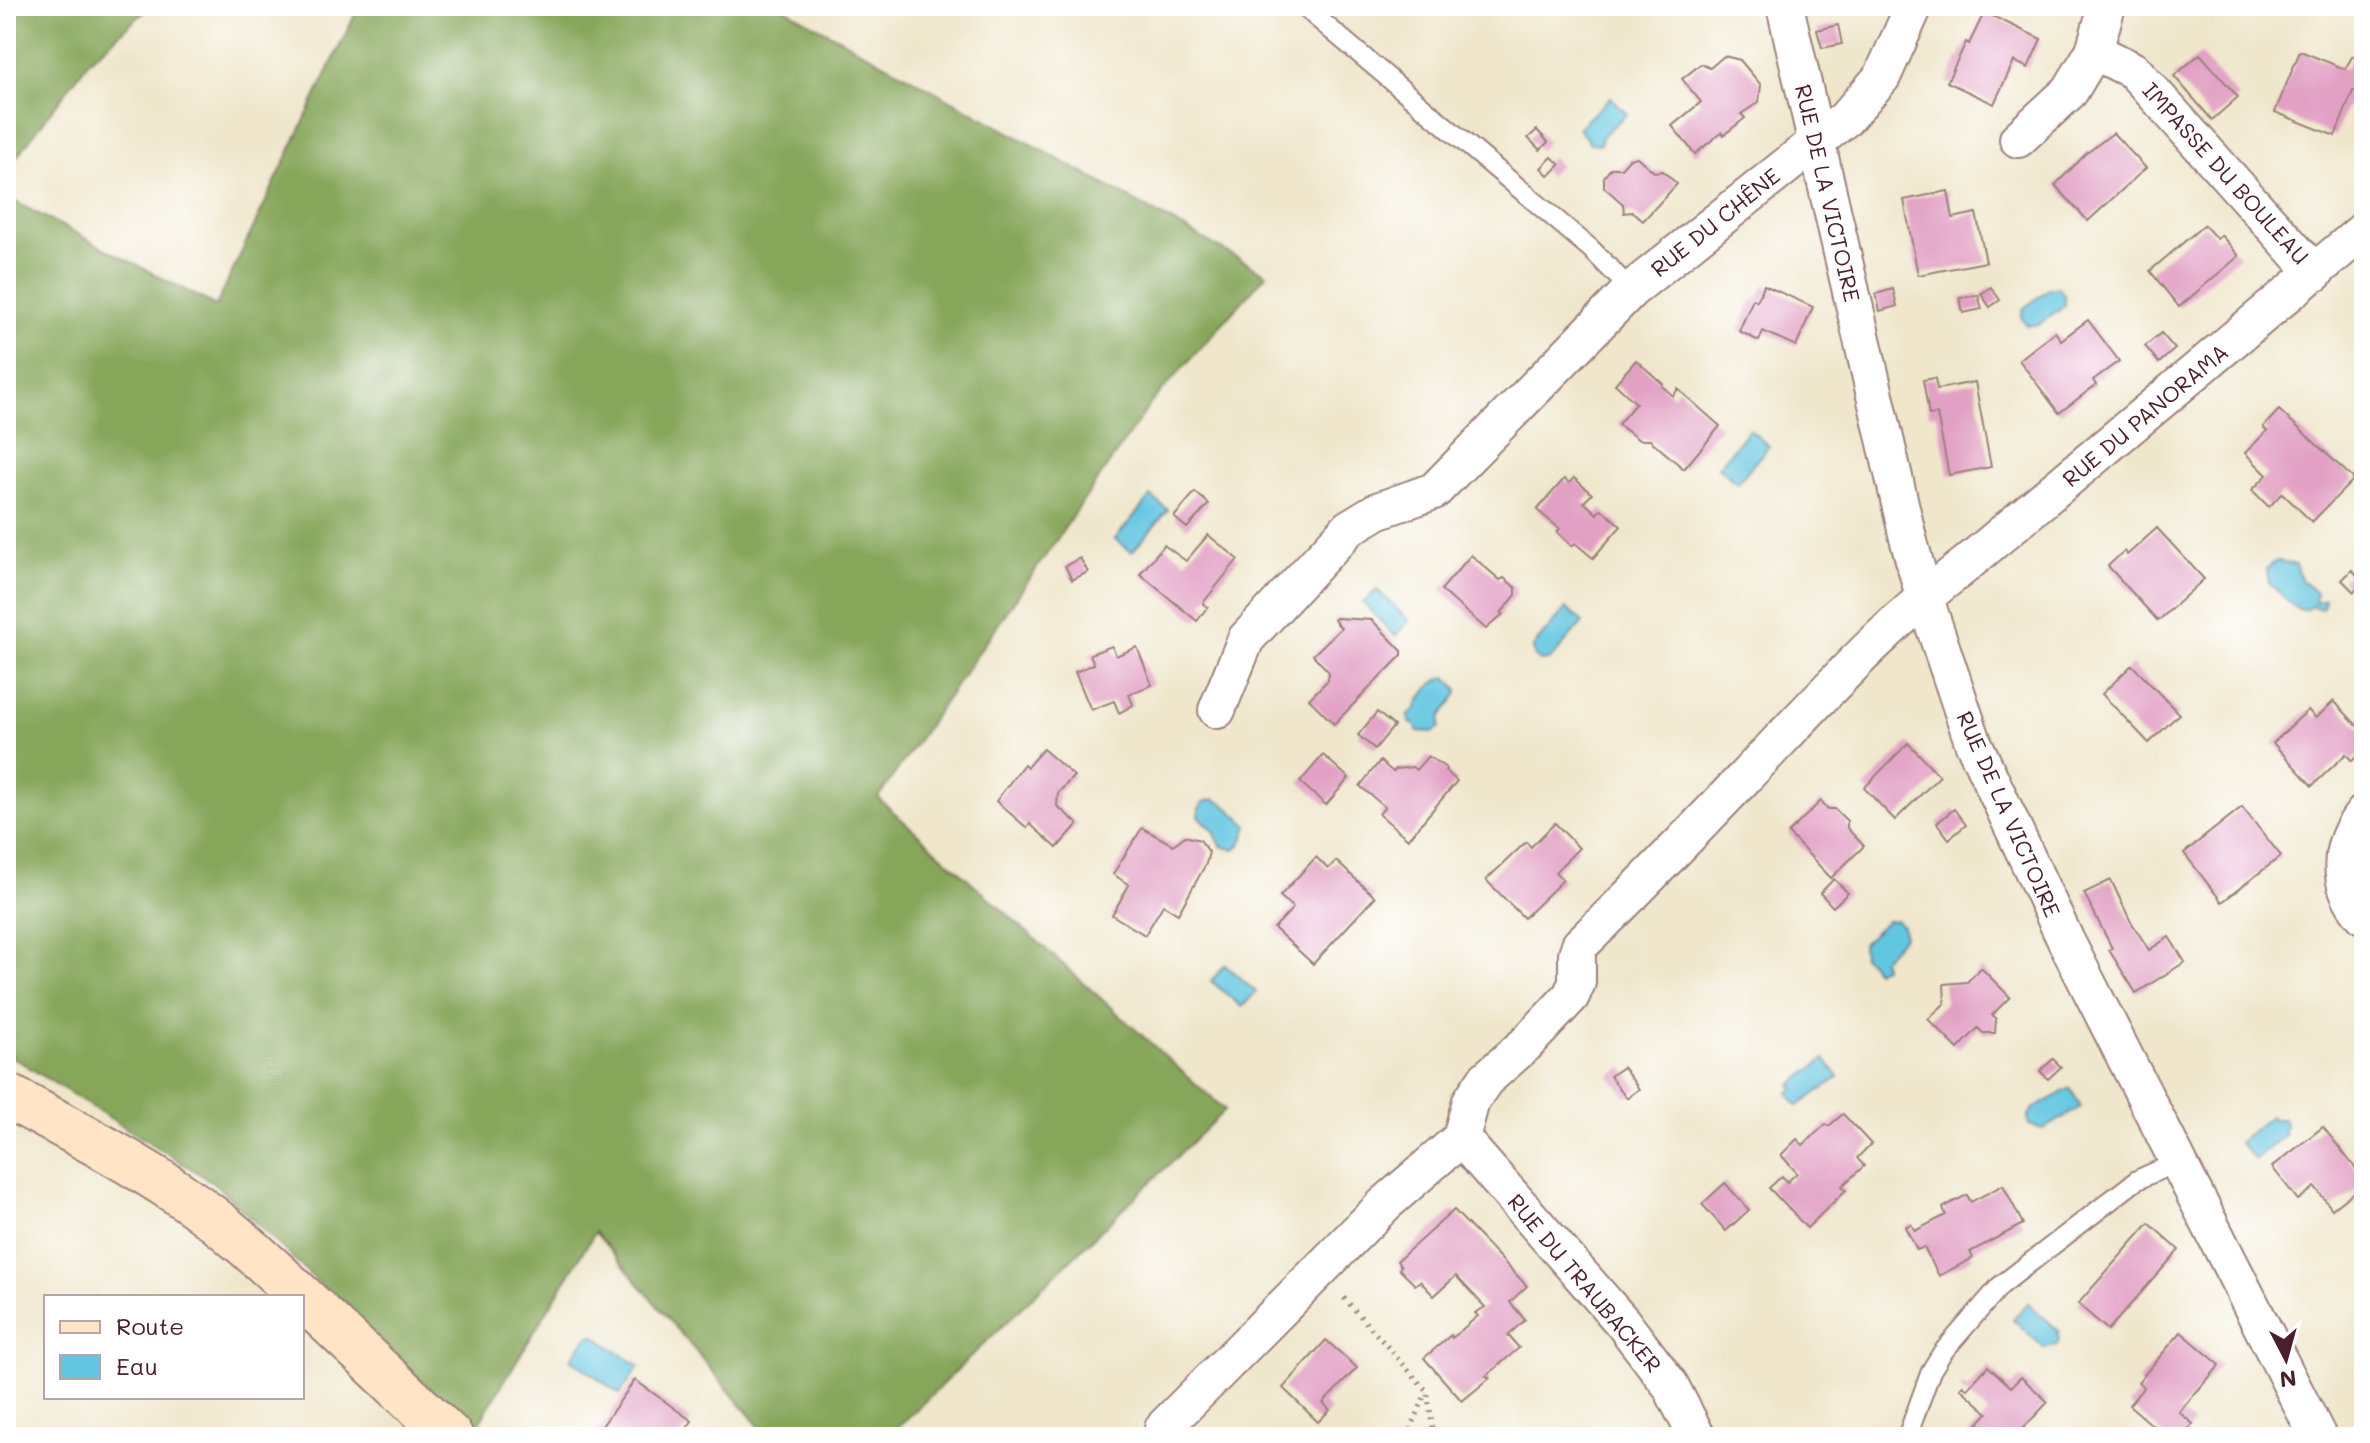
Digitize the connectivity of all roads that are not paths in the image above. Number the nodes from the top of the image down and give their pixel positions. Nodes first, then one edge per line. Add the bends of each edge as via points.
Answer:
1 (1303, 6) edge
2 (1785, 6) edge
3 (1914, 6) edge
4 (2107, 6) edge
5 (2094, 51) junction
6 (2018, 139) dead end
7 (1816, 141) junction
8 (2364, 230) edge
9 (2315, 273) junction
10 (1631, 290) junction
11 (1924, 596) junction
12 (1217, 710) dead end
13 (2364, 813) edge
14 (2364, 916) edge
15 (6, 1095) edge
16 (1461, 1138) junction
17 (2179, 1161) junction
18 (300, 1295) edge
19 (304, 1299) edge
20 (1163, 1428) dead end
21 (451, 1437) edge
22 (1697, 1437) edge
23 (1907, 1437) edge
24 (2318, 1437) edge

1 - 10 lane via 1591,249
2 - 7 street, RUE DE LA VICTOIRE
3 - 7 street, RUE DU CHÊNE via 1882,77 1845,119
4 - 5 street
5 - 6 street via 2070,91
5 - 9 street, IMPASSE DU BOULEAU via 2134,71
7 - 10 street, RUE DU CHÊNE
7 - 11 street, RUE DE LA VICTOIRE
8 - 9 street, RUE DU PANORAMA
9 - 11 street, RUE DU PANORAMA
10 - 12 street, RUE DU CHÊNE via 1434,491 1377,511 1349,528 1246,639
11 - 16 street, RUE DU PANORAMA via 1875,640 1580,945 1571,996 1485,1080 1471,1101
11 - 17 street, RUE DE LA VICTOIRE via 1973,742 2066,941
13 - 14 street via 2345,841 2343,857 2350,895
15 - 18 main road via 182,1196
16 - 20 street via 1385,1204
16 - 22 street, RUE DU TRAUBACKER via 1623,1323 1670,1385
17 - 23 lane via 2137,1180 2000,1286 1942,1353
17 - 24 street, RUE DE LA VICTOIRE
19 - 21 main road

